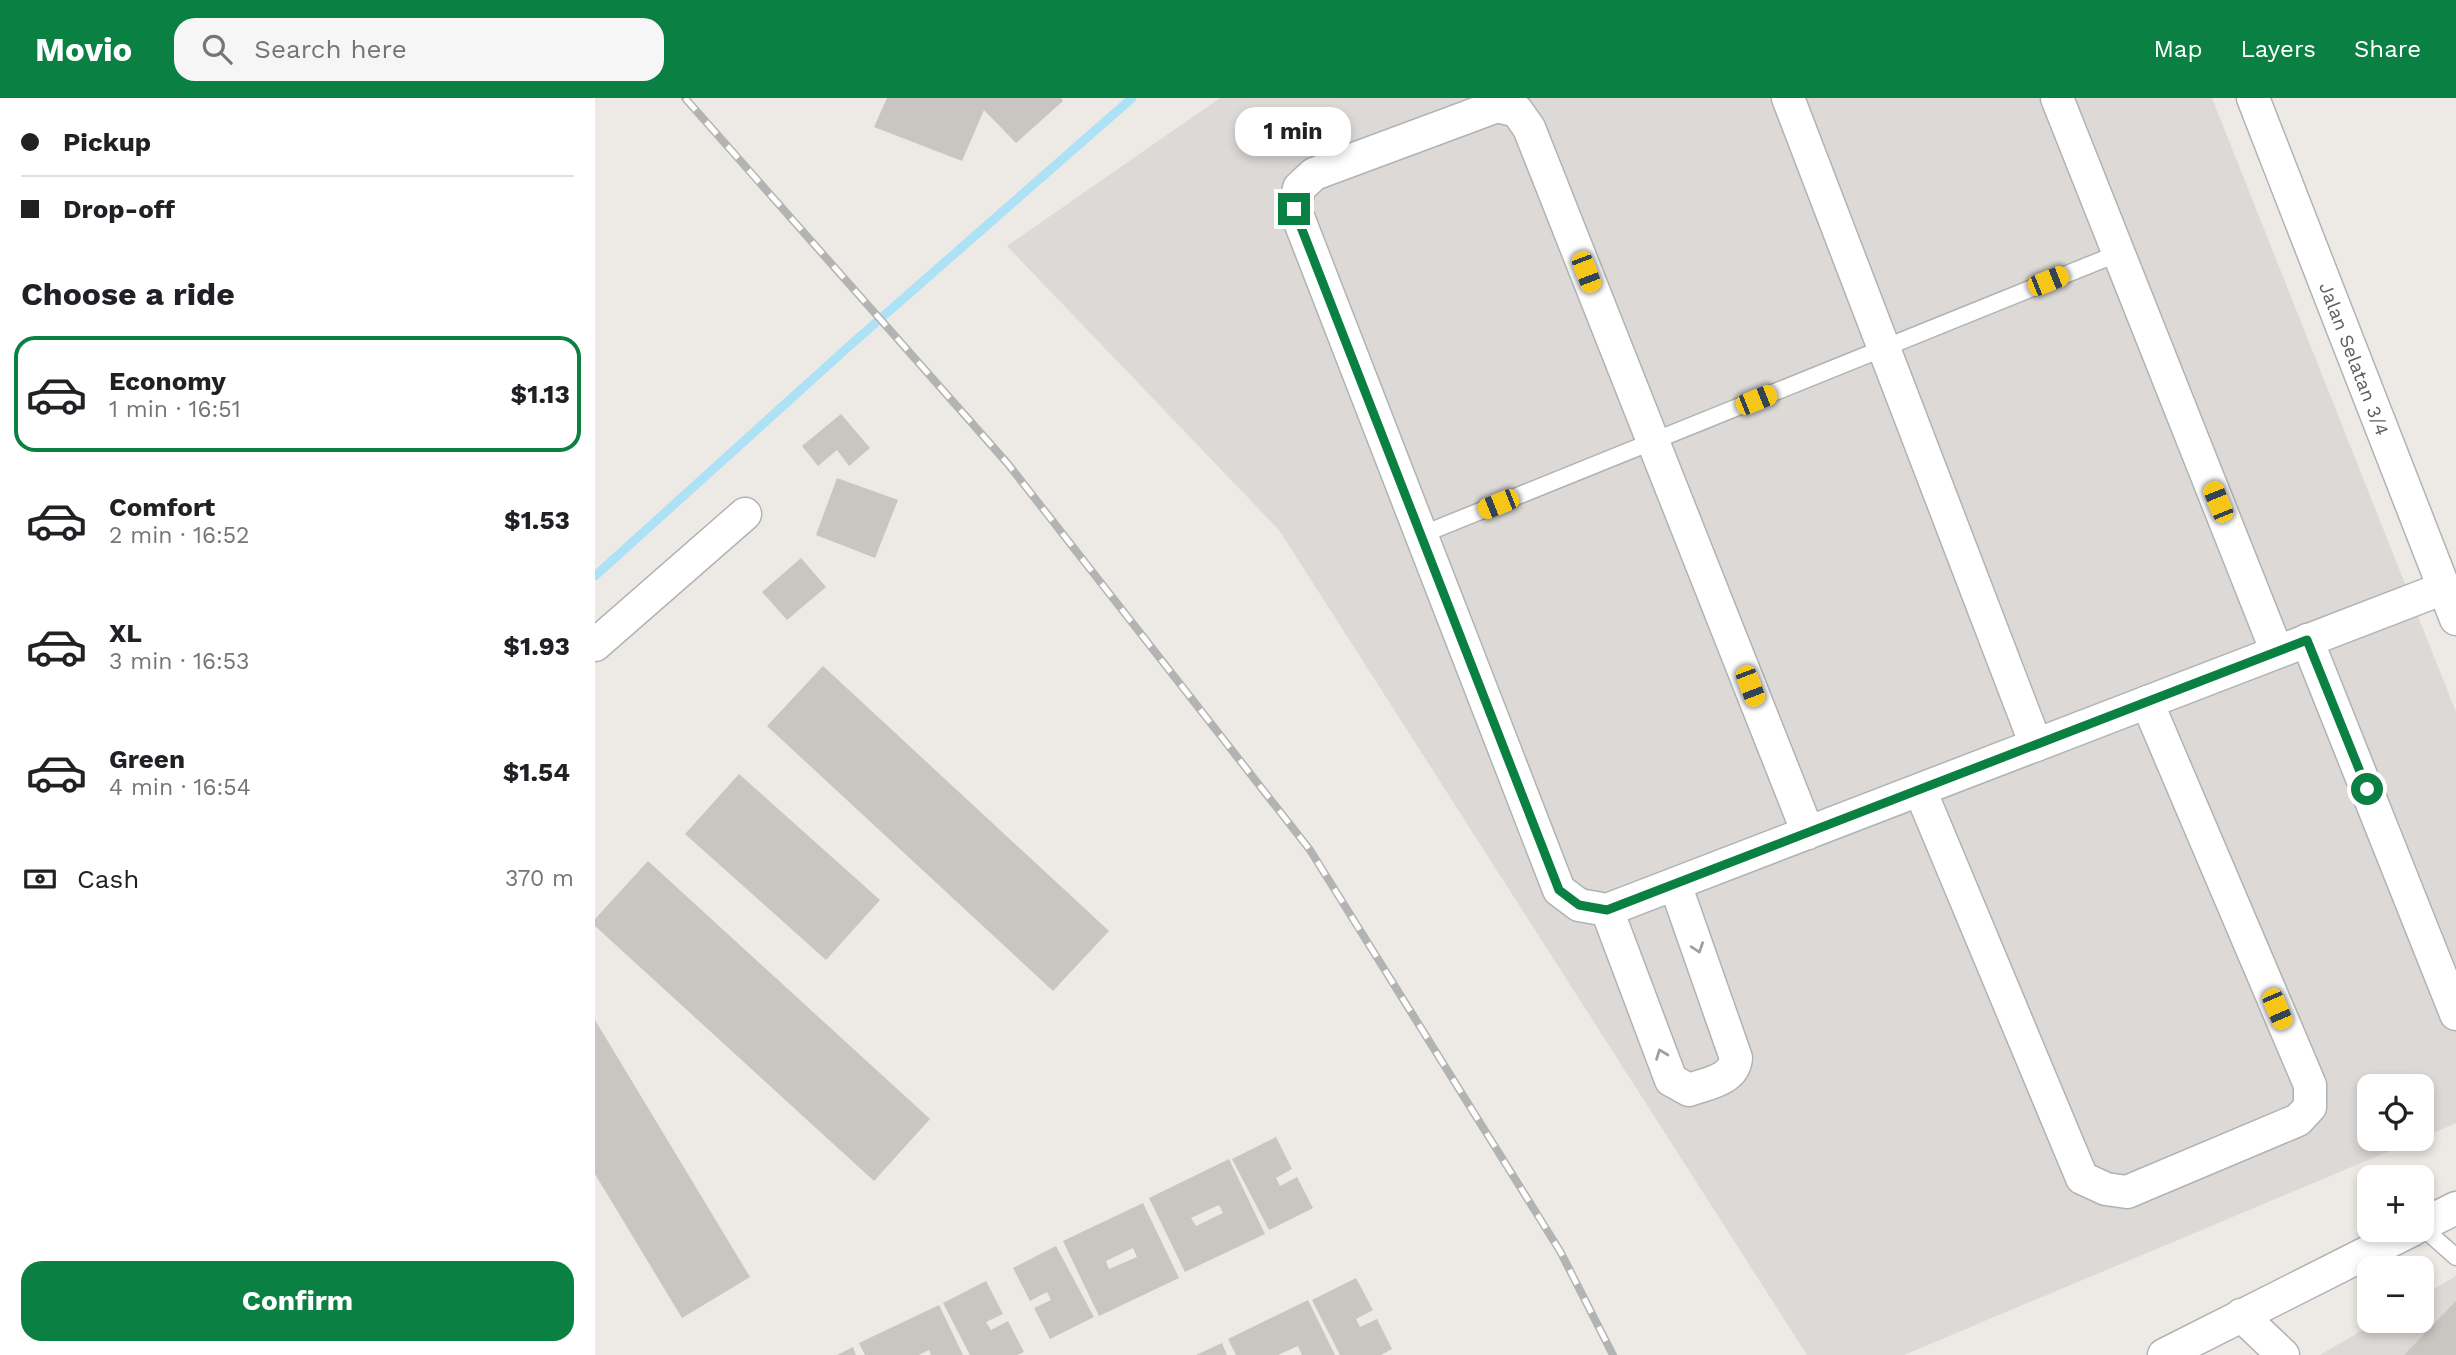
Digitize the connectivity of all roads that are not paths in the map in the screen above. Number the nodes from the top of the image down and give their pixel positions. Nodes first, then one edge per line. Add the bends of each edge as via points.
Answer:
1 (1788, 98) edge
2 (2057, 98) edge
3 (2253, 98) edge
4 (2119, 253) junction
5 (1884, 348) junction
6 (1653, 441) junction
7 (745, 514) dead end
8 (1421, 535) junction
9 (2444, 588) junction
10 (2456, 619) edge
11 (2307, 640) junction
12 (595, 645) edge
13 (2277, 652) junction
14 (2147, 702) junction
15 (2036, 745) junction
16 (1920, 789) junction
17 (1808, 833) junction
18 (1675, 884) junction
19 (1607, 910) junction
20 (2456, 1014) edge
21 (2456, 1208) edge
22 (2434, 1220) edge
23 (2434, 1237) edge
24 (2388, 1242) edge
25 (2456, 1257) edge
26 (2241, 1315) junction
27 (2164, 1355) edge
28 (2283, 1355) edge

1 - 5 street
2 - 4 street
3 - 9 street, Jalan Selatan 3/4
4 - 5 lane
4 - 13 street
5 - 6 lane
5 - 15 street
6 - 8 lane
6 - 8 street via 1529,128 1517,111 1497,106 1314,174 1299,188 1294,209
6 - 17 street
7 - 12 street
8 - 19 street via 1559,890 1579,905
9 - 10 street, Jalan Selatan 3/4
9 - 11 street
11 - 13 street
11 - 20 street
13 - 14 street
14 - 15 street
14 - 16 street via 2310,1086 2311,1107 2298,1121 2127,1192 2106,1189 2083,1178
15 - 16 street
16 - 17 street
17 - 18 street
18 - 19 street
18 -> 19 street via 1736,1058 1735,1068 1727,1076 1689,1090 1671,1080
21 - 22 street
23 - 25 lane
24 - 26 street
26 - 27 street
26 - 28 street

